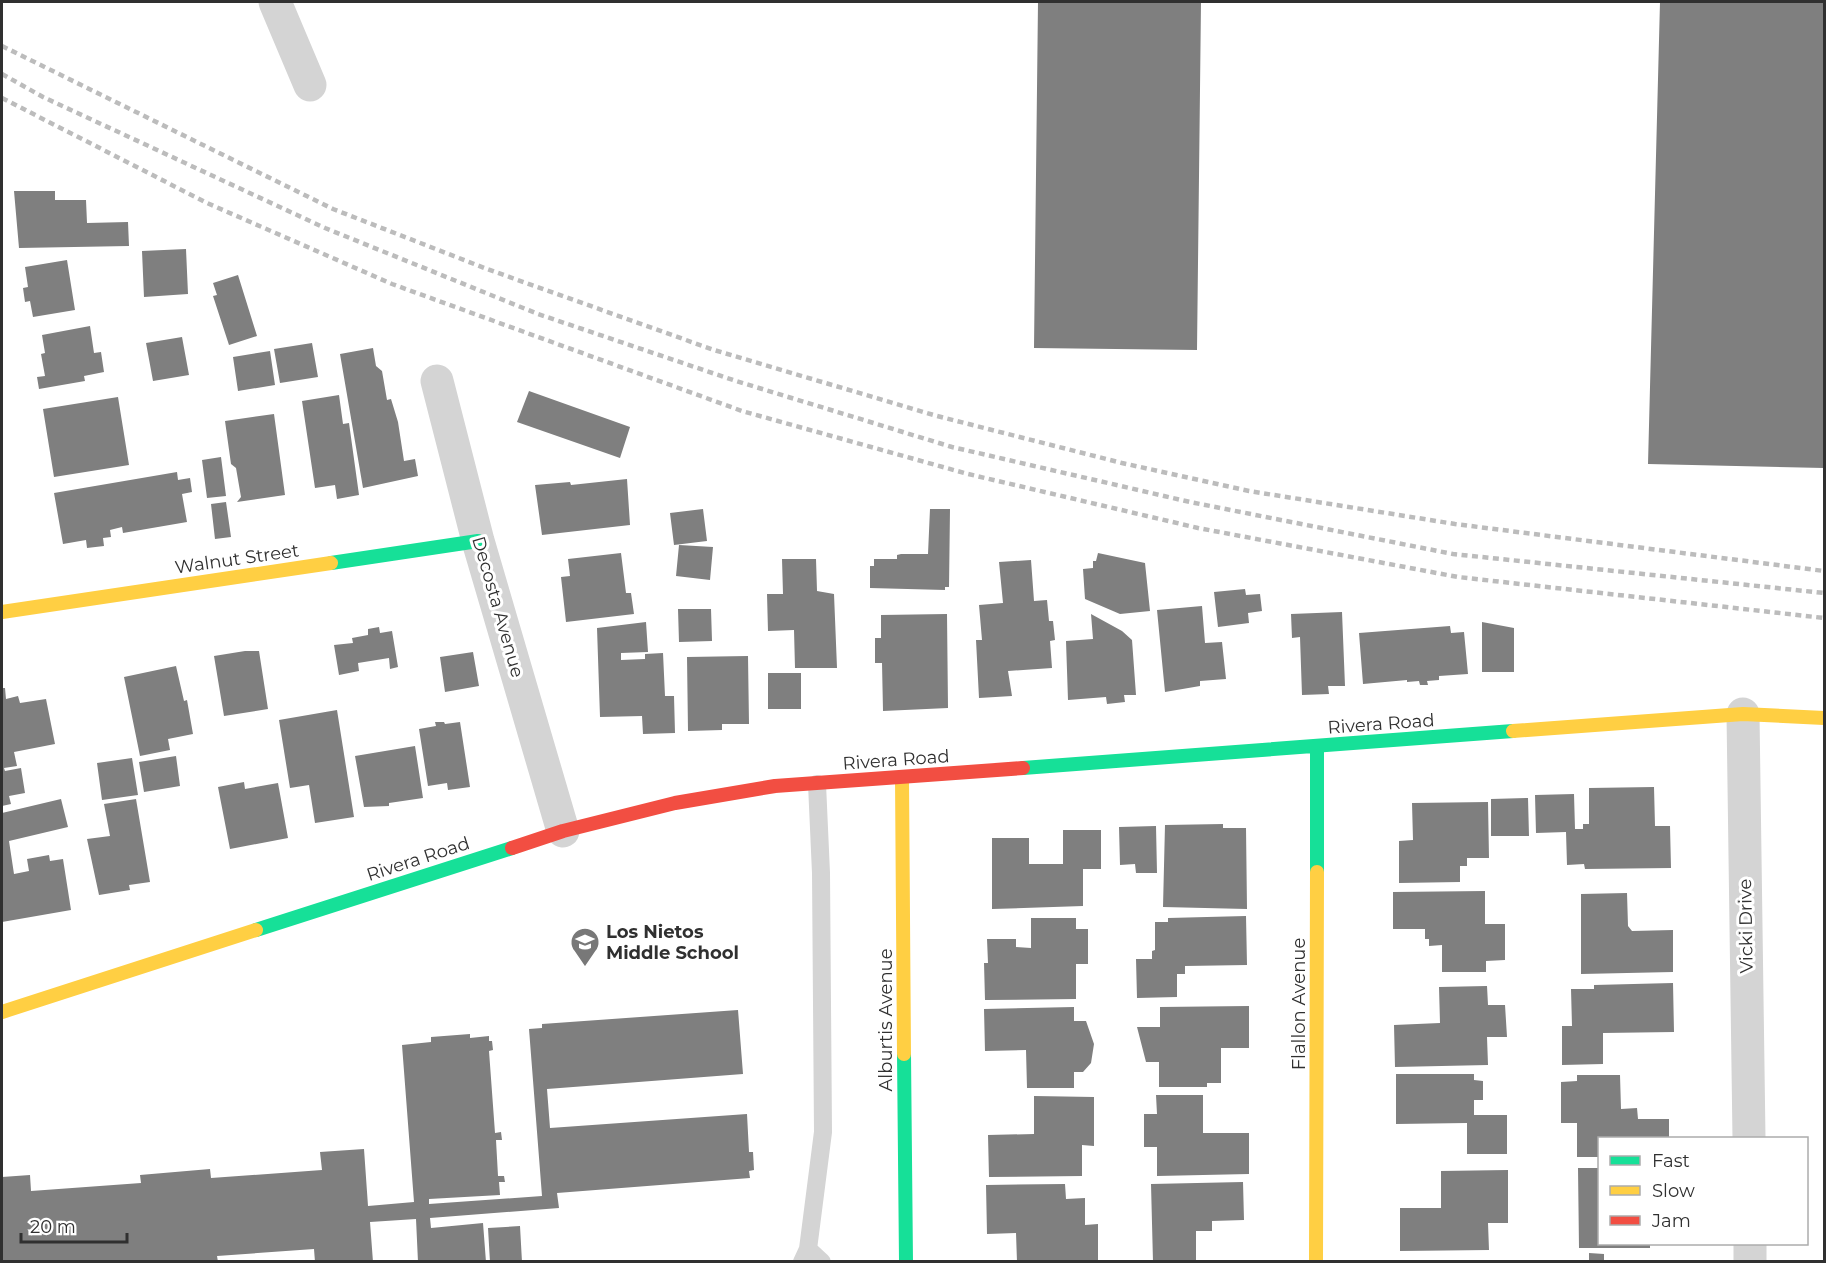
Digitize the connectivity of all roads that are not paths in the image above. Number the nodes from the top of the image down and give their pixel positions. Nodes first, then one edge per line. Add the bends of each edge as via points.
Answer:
1 (275, 2) edge
2 (310, 85) dead end
3 (436, 381) dead end
4 (478, 541) junction
5 (2, 612) edge
6 (1743, 714) junction
7 (1824, 718) edge
8 (1317, 747) junction
9 (903, 778) junction
10 (817, 784) junction
11 (563, 831) junction
12 (2, 1012) edge
13 (1749, 1137) edge
14 (1750, 1245) edge
15 (805, 1255) edge
16 (822, 1262) edge
17 (906, 1262) edge
18 (1316, 1262) edge
19 (1750, 1262) edge

1 - 2 street
3 - 4 street, Decosta Avenue
4 - 5 street, Walnut Street
4 - 11 street, Decosta Avenue
6 - 7 street, Rivera Road
6 - 8 street, Rivera Road
6 - 13 street, Vicki Drive
8 - 9 street, Rivera Road
8 - 18 street, Flallon Avenue
9 - 10 street, Rivera Road
9 - 17 street, Alburtis Avenue
10 - 11 street, Rivera Road via 775,786 675,803
10 - 15 lane via 823,1132
11 - 12 street, Rivera Road
14 - 19 street
15 - 16 lane

